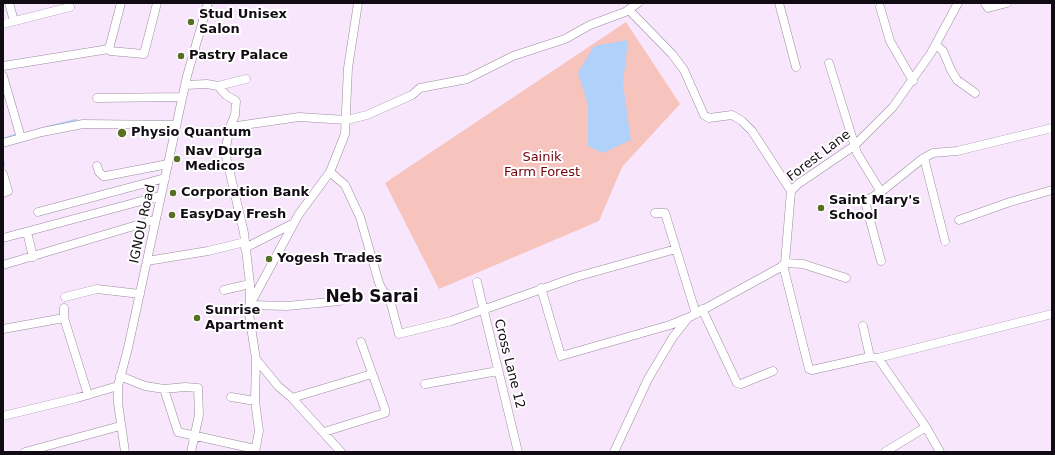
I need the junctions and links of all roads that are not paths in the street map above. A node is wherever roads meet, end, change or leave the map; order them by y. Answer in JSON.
{"nodes":[{"id":1,"x":9,"y":3,"type":"edge"},
{"id":2,"x":120,"y":3,"type":"edge"},
{"id":3,"x":157,"y":3,"type":"edge"},
{"id":4,"x":208,"y":3,"type":"edge"},
{"id":5,"x":358,"y":3,"type":"edge"},
{"id":6,"x":638,"y":3,"type":"edge"},
{"id":7,"x":779,"y":3,"type":"edge"},
{"id":8,"x":958,"y":3,"type":"edge"},
{"id":9,"x":985,"y":3,"type":"edge"},
{"id":10,"x":1007,"y":3,"type":"edge"},
{"id":11,"x":70,"y":7,"type":"dead end"},
{"id":12,"x":880,"y":7,"type":"dead end"},
{"id":13,"x":629,"y":10,"type":"junction"},
{"id":14,"x":14,"y":21,"type":"junction"},
{"id":15,"x":3,"y":24,"type":"edge"},
{"id":16,"x":936,"y":45,"type":"junction"},
{"id":17,"x":109,"y":49,"type":"junction"},
{"id":18,"x":829,"y":63,"type":"dead end"},
{"id":19,"x":3,"y":66,"type":"edge"},
{"id":20,"x":796,"y":67,"type":"dead end"},
{"id":21,"x":3,"y":76,"type":"edge"},
{"id":22,"x":246,"y":79,"type":"dead end"},
{"id":23,"x":913,"y":81,"type":"junction"},
{"id":24,"x":185,"y":85,"type":"junction"},
{"id":25,"x":218,"y":86,"type":"junction"},
{"id":26,"x":975,"y":93,"type":"dead end"},
{"id":27,"x":182,"y":97,"type":"junction"},
{"id":28,"x":97,"y":98,"type":"dead end"},
{"id":29,"x":347,"y":120,"type":"junction"},
{"id":30,"x":176,"y":125,"type":"junction"},
{"id":31,"x":230,"y":127,"type":"junction"},
{"id":32,"x":1052,"y":128,"type":"edge"},
{"id":33,"x":21,"y":138,"type":"junction"},
{"id":34,"x":3,"y":143,"type":"edge"},
{"id":35,"x":854,"y":146,"type":"junction"},
{"id":36,"x":924,"y":158,"type":"junction"},
{"id":37,"x":168,"y":164,"type":"junction"},
{"id":38,"x":97,"y":166,"type":"dead end"},
{"id":39,"x":330,"y":172,"type":"junction"},
{"id":40,"x":3,"y":174,"type":"edge"},
{"id":41,"x":165,"y":178,"type":"junction"},
{"id":42,"x":1052,"y":190,"type":"edge"},
{"id":43,"x":791,"y":191,"type":"junction"},
{"id":44,"x":881,"y":192,"type":"junction"},
{"id":45,"x":3,"y":193,"type":"edge"},
{"id":46,"x":160,"y":196,"type":"junction"},
{"id":47,"x":38,"y":212,"type":"dead end"},
{"id":48,"x":655,"y":213,"type":"dead end"},
{"id":49,"x":154,"y":220,"type":"junction"},
{"id":50,"x":959,"y":220,"type":"dead end"},
{"id":51,"x":294,"y":224,"type":"junction"},
{"id":52,"x":27,"y":232,"type":"junction"},
{"id":53,"x":3,"y":238,"type":"edge"},
{"id":54,"x":945,"y":241,"type":"dead end"},
{"id":55,"x":245,"y":245,"type":"junction"},
{"id":56,"x":676,"y":249,"type":"junction"},
{"id":57,"x":34,"y":257,"type":"junction"},
{"id":58,"x":147,"y":262,"type":"junction"},
{"id":59,"x":881,"y":262,"type":"dead end"},
{"id":60,"x":784,"y":264,"type":"junction"},
{"id":61,"x":3,"y":265,"type":"edge"},
{"id":62,"x":846,"y":278,"type":"dead end"},
{"id":63,"x":476,"y":282,"type":"dead end"},
{"id":64,"x":250,"y":284,"type":"junction"},
{"id":65,"x":541,"y":288,"type":"junction"},
{"id":66,"x":224,"y":290,"type":"dead end"},
{"id":67,"x":140,"y":294,"type":"junction"},
{"id":68,"x":65,"y":297,"type":"dead end"},
{"id":69,"x":340,"y":301,"type":"dead end"},
{"id":70,"x":250,"y":305,"type":"junction"},
{"id":71,"x":64,"y":308,"type":"dead end"},
{"id":72,"x":483,"y":309,"type":"junction"},
{"id":73,"x":695,"y":314,"type":"junction"},
{"id":74,"x":1052,"y":314,"type":"edge"},
{"id":75,"x":64,"y":318,"type":"junction"},
{"id":76,"x":863,"y":326,"type":"dead end"},
{"id":77,"x":3,"y":329,"type":"edge"},
{"id":78,"x":361,"y":342,"type":"dead end"},
{"id":79,"x":874,"y":357,"type":"junction"},
{"id":80,"x":256,"y":359,"type":"junction"},
{"id":81,"x":498,"y":371,"type":"junction"},
{"id":82,"x":773,"y":372,"type":"dead end"},
{"id":83,"x":372,"y":374,"type":"junction"},
{"id":84,"x":120,"y":376,"type":"junction"},
{"id":85,"x":425,"y":384,"type":"dead end"},
{"id":86,"x":118,"y":386,"type":"junction"},
{"id":87,"x":164,"y":390,"type":"junction"},
{"id":88,"x":88,"y":395,"type":"junction"},
{"id":89,"x":231,"y":397,"type":"dead end"},
{"id":90,"x":292,"y":398,"type":"junction"},
{"id":91,"x":255,"y":401,"type":"junction"},
{"id":92,"x":3,"y":416,"type":"edge"},
{"id":93,"x":120,"y":426,"type":"junction"},
{"id":94,"x":926,"y":427,"type":"junction"},
{"id":95,"x":324,"y":432,"type":"junction"},
{"id":96,"x":193,"y":435,"type":"junction"},
{"id":97,"x":255,"y":451,"type":"edge"},
{"id":98,"x":24,"y":452,"type":"edge"},
{"id":99,"x":124,"y":452,"type":"edge"},
{"id":100,"x":190,"y":452,"type":"edge"},
{"id":101,"x":341,"y":452,"type":"edge"},
{"id":102,"x":518,"y":452,"type":"edge"},
{"id":103,"x":614,"y":452,"type":"edge"},
{"id":104,"x":885,"y":452,"type":"edge"},
{"id":105,"x":939,"y":452,"type":"edge"}],
"edges":[{"from":1,"to":14,"type":"street"},
{"from":2,"to":17,"type":"street"},
{"from":3,"to":17,"type":"street"},
{"from":4,"to":24,"type":"street","name":"IGNOU Road"},
{"from":5,"to":29,"type":"street"},
{"from":6,"to":13,"type":"street"},
{"from":7,"to":20,"type":"street"},
{"from":8,"to":16,"type":"street","name":"Forest Lane"},
{"from":9,"to":10,"type":"street"},
{"from":11,"to":14,"type":"street"},
{"from":12,"to":23,"type":"street"},
{"from":13,"to":29,"type":"street"},
{"from":13,"to":43,"type":"street"},
{"from":14,"to":15,"type":"street"},
{"from":16,"to":23,"type":"street","name":"Forest Lane"},
{"from":16,"to":26,"type":"street"},
{"from":17,"to":19,"type":"street"},
{"from":18,"to":35,"type":"street"},
{"from":21,"to":33,"type":"street"},
{"from":22,"to":25,"type":"street"},
{"from":23,"to":35,"type":"street","name":"Forest Lane"},
{"from":24,"to":25,"type":"street"},
{"from":24,"to":27,"type":"street","name":"IGNOU Road"},
{"from":25,"to":31,"type":"street"},
{"from":27,"to":28,"type":"street"},
{"from":27,"to":30,"type":"street","name":"IGNOU Road"},
{"from":29,"to":31,"type":"street"},
{"from":29,"to":39,"type":"street"},
{"from":30,"to":33,"type":"street"},
{"from":30,"to":37,"type":"street","name":"IGNOU Road"},
{"from":31,"to":55,"type":"street"},
{"from":32,"to":36,"type":"street"},
{"from":33,"to":34,"type":"street"},
{"from":35,"to":43,"type":"street","name":"Forest Lane"},
{"from":35,"to":44,"type":"street"},
{"from":36,"to":44,"type":"street"},
{"from":36,"to":54,"type":"street"},
{"from":37,"to":38,"type":"street"},
{"from":37,"to":41,"type":"street","name":"IGNOU Road"},
{"from":39,"to":51,"type":"street"},
{"from":39,"to":72,"type":"street"},
{"from":40,"to":45,"type":"street"},
{"from":41,"to":46,"type":"street","name":"IGNOU Road"},
{"from":41,"to":47,"type":"street"},
{"from":42,"to":50,"type":"street"},
{"from":43,"to":60,"type":"street","name":"Forest Lane"},
{"from":44,"to":59,"type":"street"},
{"from":46,"to":49,"type":"street","name":"IGNOU Road"},
{"from":46,"to":52,"type":"street"},
{"from":48,"to":56,"type":"street"},
{"from":49,"to":57,"type":"street"},
{"from":49,"to":58,"type":"street","name":"IGNOU Road"},
{"from":51,"to":55,"type":"street"},
{"from":51,"to":70,"type":"street"},
{"from":52,"to":53,"type":"street"},
{"from":52,"to":57,"type":"street"},
{"from":55,"to":58,"type":"street"},
{"from":55,"to":64,"type":"street"},
{"from":56,"to":65,"type":"street"},
{"from":56,"to":73,"type":"street"},
{"from":57,"to":61,"type":"street"},
{"from":58,"to":67,"type":"street","name":"IGNOU Road"},
{"from":60,"to":62,"type":"street"},
{"from":60,"to":73,"type":"street"},
{"from":60,"to":79,"type":"street","name":"Forest Lane"},
{"from":63,"to":72,"type":"street","name":"Cross Lane 12"},
{"from":64,"to":66,"type":"street"},
{"from":64,"to":70,"type":"street"},
{"from":65,"to":72,"type":"street"},
{"from":65,"to":73,"type":"street"},
{"from":67,"to":68,"type":"street"},
{"from":67,"to":84,"type":"street","name":"IGNOU Road"},
{"from":69,"to":70,"type":"street"},
{"from":70,"to":80,"type":"street"},
{"from":71,"to":75,"type":"street"},
{"from":72,"to":81,"type":"street","name":"Cross Lane 12"},
{"from":73,"to":82,"type":"street"},
{"from":73,"to":103,"type":"street"},
{"from":74,"to":79,"type":"street"},
{"from":75,"to":77,"type":"street"},
{"from":75,"to":88,"type":"street"},
{"from":76,"to":79,"type":"street"},
{"from":78,"to":83,"type":"street"},
{"from":79,"to":94,"type":"street"},
{"from":80,"to":90,"type":"street"},
{"from":80,"to":91,"type":"street"},
{"from":81,"to":85,"type":"street"},
{"from":81,"to":102,"type":"street","name":"Cross Lane 12"},
{"from":83,"to":90,"type":"street"},
{"from":83,"to":95,"type":"street"},
{"from":84,"to":86,"type":"street","name":"IGNOU Road"},
{"from":84,"to":87,"type":"street"},
{"from":86,"to":88,"type":"street"},
{"from":86,"to":93,"type":"street","name":"IGNOU Road"},
{"from":87,"to":96,"type":"street"},
{"from":87,"to":96,"type":"street"},
{"from":88,"to":92,"type":"street"},
{"from":89,"to":91,"type":"street"},
{"from":90,"to":95,"type":"street"},
{"from":91,"to":97,"type":"street"},
{"from":93,"to":98,"type":"street"},
{"from":93,"to":99,"type":"street","name":"IGNOU Road"},
{"from":94,"to":104,"type":"street"},
{"from":94,"to":105,"type":"street"},
{"from":95,"to":101,"type":"street"},
{"from":96,"to":97,"type":"street"},
{"from":96,"to":100,"type":"street"}]}
